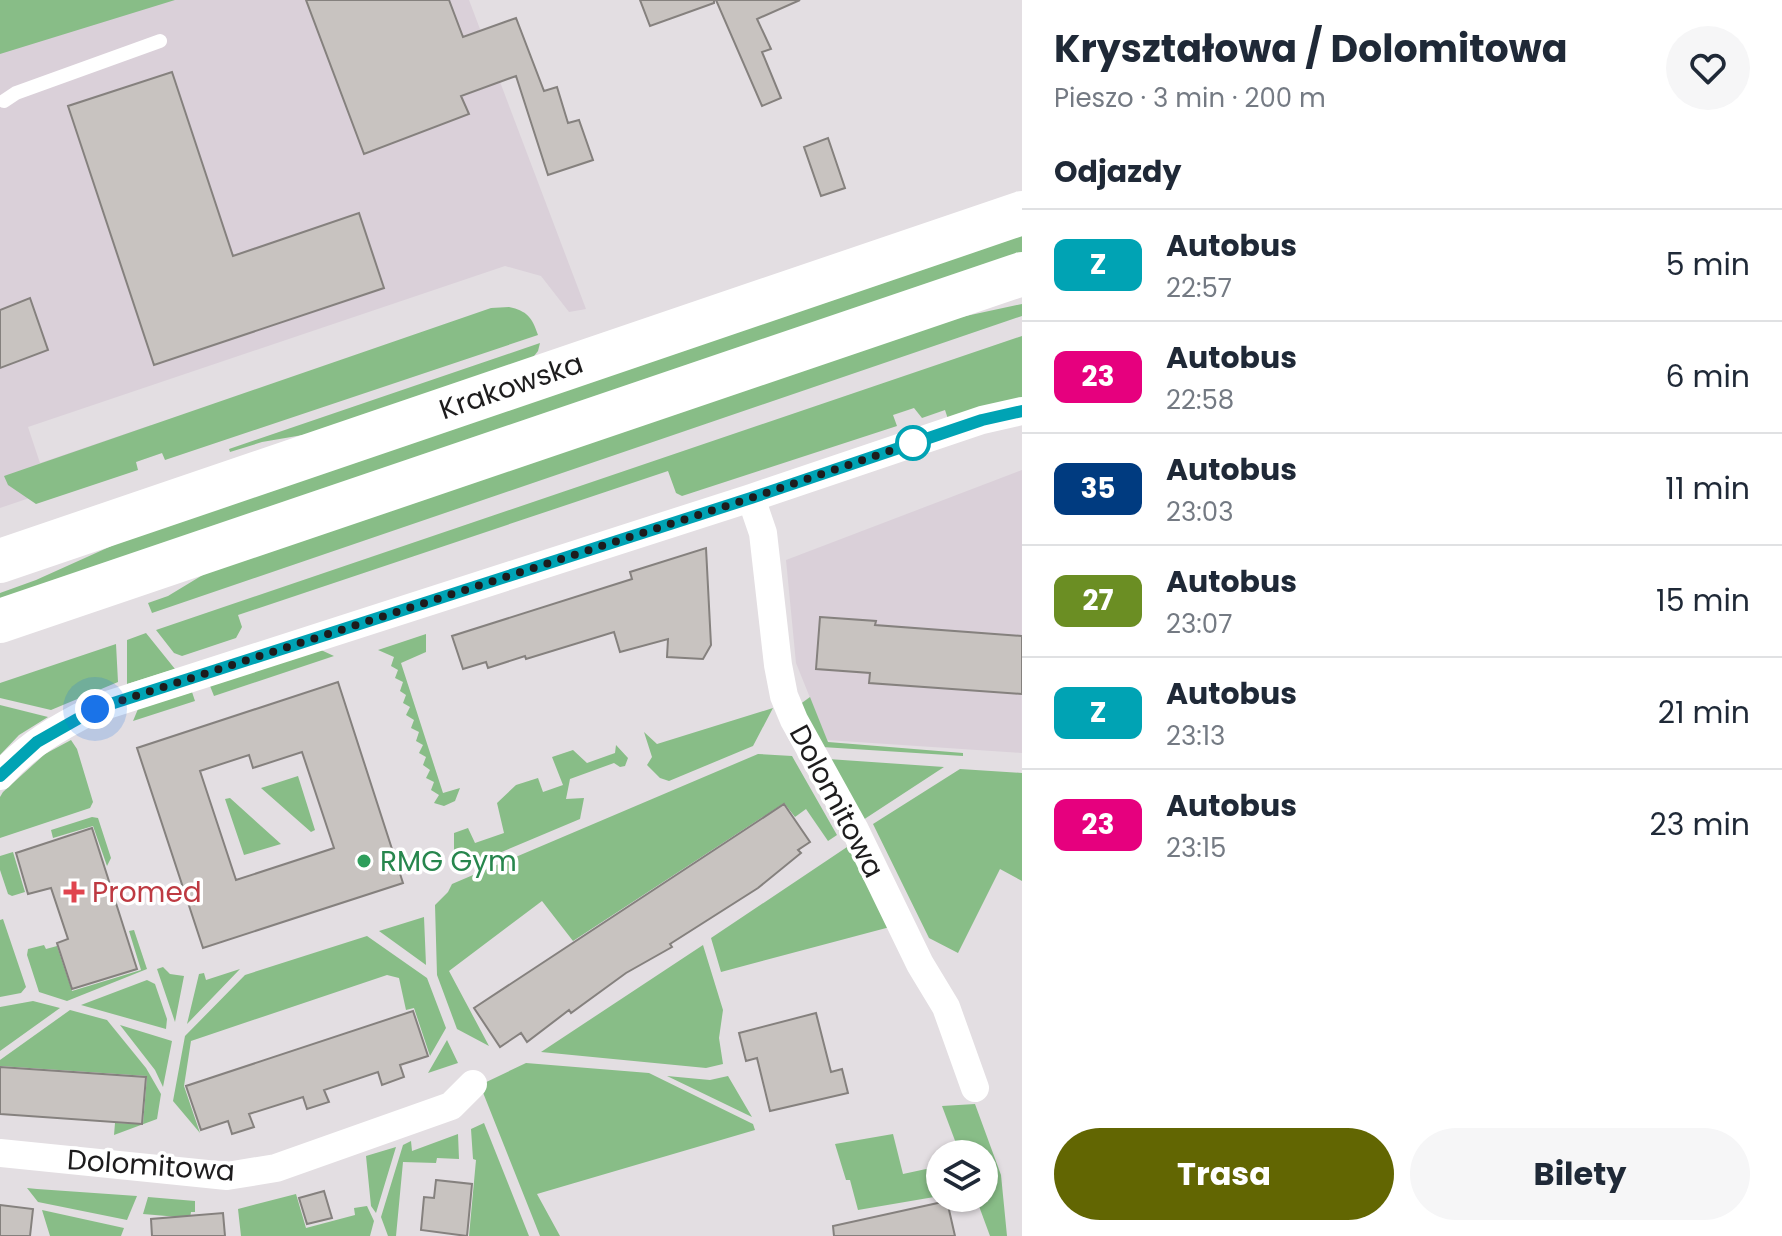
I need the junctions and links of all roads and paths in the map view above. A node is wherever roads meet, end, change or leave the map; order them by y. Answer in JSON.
{"nodes":[{"id":1,"x":160,"y":41,"type":"dead end"},
{"id":2,"x":4,"y":101,"type":"dead end"},
{"id":3,"x":1022,"y":213,"type":"edge"},
{"id":4,"x":1022,"y":274,"type":"edge"},
{"id":5,"x":1022,"y":411,"type":"edge"},
{"id":6,"x":751,"y":498,"type":"junction"},
{"id":7,"x":0,"y":561,"type":"edge"},
{"id":8,"x":0,"y":621,"type":"edge"},
{"id":9,"x":0,"y":776,"type":"edge"},
{"id":10,"x":473,"y":1084,"type":"dead end"},
{"id":11,"x":975,"y":1088,"type":"dead end"},
{"id":12,"x":0,"y":1153,"type":"edge"}],
"edges":[{"from":1,"to":2,"type":"lane"},
{"from":3,"to":7,"type":"main road","name":"Krakowska"},
{"from":4,"to":8,"type":"main road","name":"Krakowska"},
{"from":5,"to":6,"type":"street"},
{"from":6,"to":9,"type":"street"},
{"from":6,"to":11,"type":"street","name":"Dolomitowa"},
{"from":10,"to":12,"type":"street","name":"Dolomitowa"}]}
